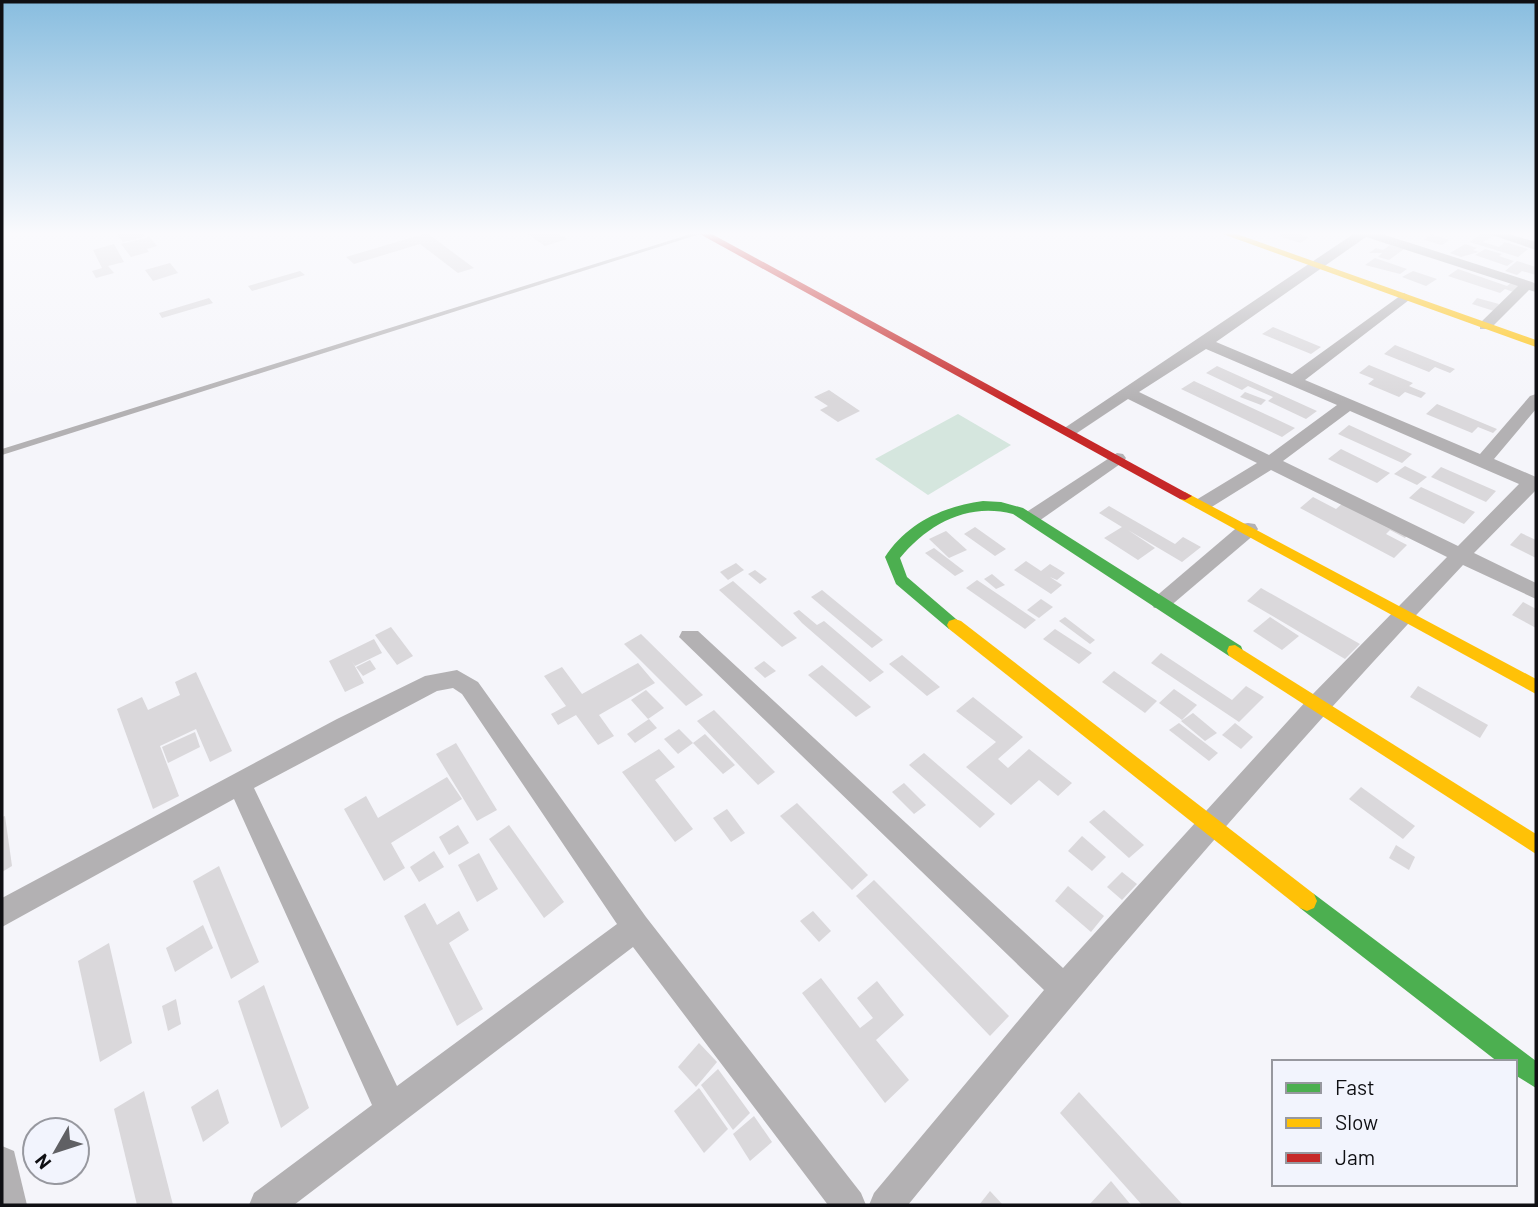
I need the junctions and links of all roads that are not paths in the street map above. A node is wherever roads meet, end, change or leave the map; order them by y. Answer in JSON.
{"nodes":[{"id":1,"x":521,"y":289,"type":"edge"},
{"id":2,"x":805,"y":289,"type":"edge"},
{"id":3,"x":1280,"y":289,"type":"edge"},
{"id":4,"x":1382,"y":289,"type":"edge"},
{"id":5,"x":1528,"y":289,"type":"edge"},
{"id":6,"x":1404,"y":297,"type":"junction"},
{"id":7,"x":1485,"y":326,"type":"junction"},
{"id":8,"x":1205,"y":343,"type":"junction"},
{"id":9,"x":1536,"y":345,"type":"edge"},
{"id":10,"x":1294,"y":380,"type":"junction"},
{"id":11,"x":1128,"y":393,"type":"junction"},
{"id":12,"x":1536,"y":399,"type":"edge"},
{"id":13,"x":1350,"y":403,"type":"junction"},
{"id":14,"x":1068,"y":431,"type":"junction"},
{"id":15,"x":2,"y":452,"type":"edge"},
{"id":16,"x":1117,"y":458,"type":"junction"},
{"id":17,"x":1484,"y":460,"type":"junction"},
{"id":18,"x":1271,"y":462,"type":"junction"},
{"id":19,"x":1533,"y":483,"type":"edge"},
{"id":20,"x":1203,"y":504,"type":"junction"},
{"id":21,"x":1032,"y":517,"type":"junction"},
{"id":22,"x":1248,"y":529,"type":"junction"},
{"id":23,"x":1462,"y":555,"type":"junction"},
{"id":24,"x":1536,"y":592,"type":"edge"},
{"id":25,"x":1161,"y":603,"type":"junction"},
{"id":26,"x":1405,"y":615,"type":"junction"},
{"id":27,"x":690,"y":637,"type":"dead end"},
{"id":28,"x":1536,"y":687,"type":"edge"},
{"id":29,"x":1316,"y":706,"type":"junction"},
{"id":30,"x":239,"y":782,"type":"junction"},
{"id":31,"x":1210,"y":827,"type":"junction"},
{"id":32,"x":1536,"y":845,"type":"edge"},
{"id":33,"x":2,"y":913,"type":"edge"},
{"id":34,"x":636,"y":927,"type":"junction"},
{"id":35,"x":1064,"y":989,"type":"junction"},
{"id":36,"x":1515,"y":1060,"type":"edge"},
{"id":37,"x":1517,"y":1061,"type":"edge"},
{"id":38,"x":1536,"y":1076,"type":"edge"},
{"id":39,"x":391,"y":1109,"type":"junction"},
{"id":40,"x":2,"y":1163,"type":"edge"},
{"id":41,"x":10,"y":1205,"type":"edge"},
{"id":42,"x":266,"y":1205,"type":"edge"},
{"id":43,"x":849,"y":1205,"type":"edge"},
{"id":44,"x":886,"y":1205,"type":"edge"}],
"edges":[{"from":1,"to":15,"type":"lane"},
{"from":2,"to":14,"type":"street"},
{"from":3,"to":8,"type":"street"},
{"from":4,"to":6,"type":"street"},
{"from":5,"to":7,"type":"street"},
{"from":6,"to":7,"type":"street"},
{"from":6,"to":10,"type":"street"},
{"from":7,"to":9,"type":"street"},
{"from":8,"to":10,"type":"street"},
{"from":8,"to":11,"type":"street"},
{"from":10,"to":13,"type":"street"},
{"from":11,"to":14,"type":"street"},
{"from":11,"to":18,"type":"street"},
{"from":12,"to":17,"type":"street"},
{"from":13,"to":17,"type":"street"},
{"from":13,"to":18,"type":"street"},
{"from":14,"to":16,"type":"street"},
{"from":16,"to":20,"type":"street"},
{"from":16,"to":21,"type":"street"},
{"from":17,"to":19,"type":"street"},
{"from":18,"to":20,"type":"street"},
{"from":18,"to":23,"type":"street"},
{"from":19,"to":23,"type":"street"},
{"from":20,"to":22,"type":"street"},
{"from":21,"to":25,"type":"street"},
{"from":21,"to":31,"type":"street"},
{"from":22,"to":25,"type":"street"},
{"from":22,"to":26,"type":"street"},
{"from":23,"to":24,"type":"street"},
{"from":23,"to":26,"type":"street"},
{"from":25,"to":29,"type":"street"},
{"from":26,"to":28,"type":"street"},
{"from":26,"to":29,"type":"street"},
{"from":27,"to":35,"type":"street"},
{"from":29,"to":31,"type":"street"},
{"from":29,"to":32,"type":"street"},
{"from":30,"to":33,"type":"street"},
{"from":30,"to":34,"type":"street"},
{"from":30,"to":39,"type":"street"},
{"from":31,"to":35,"type":"street"},
{"from":31,"to":36,"type":"street"},
{"from":34,"to":39,"type":"street"},
{"from":34,"to":43,"type":"street"},
{"from":35,"to":44,"type":"street"},
{"from":37,"to":38,"type":"street"},
{"from":39,"to":42,"type":"street"},
{"from":40,"to":41,"type":"street"}]}
